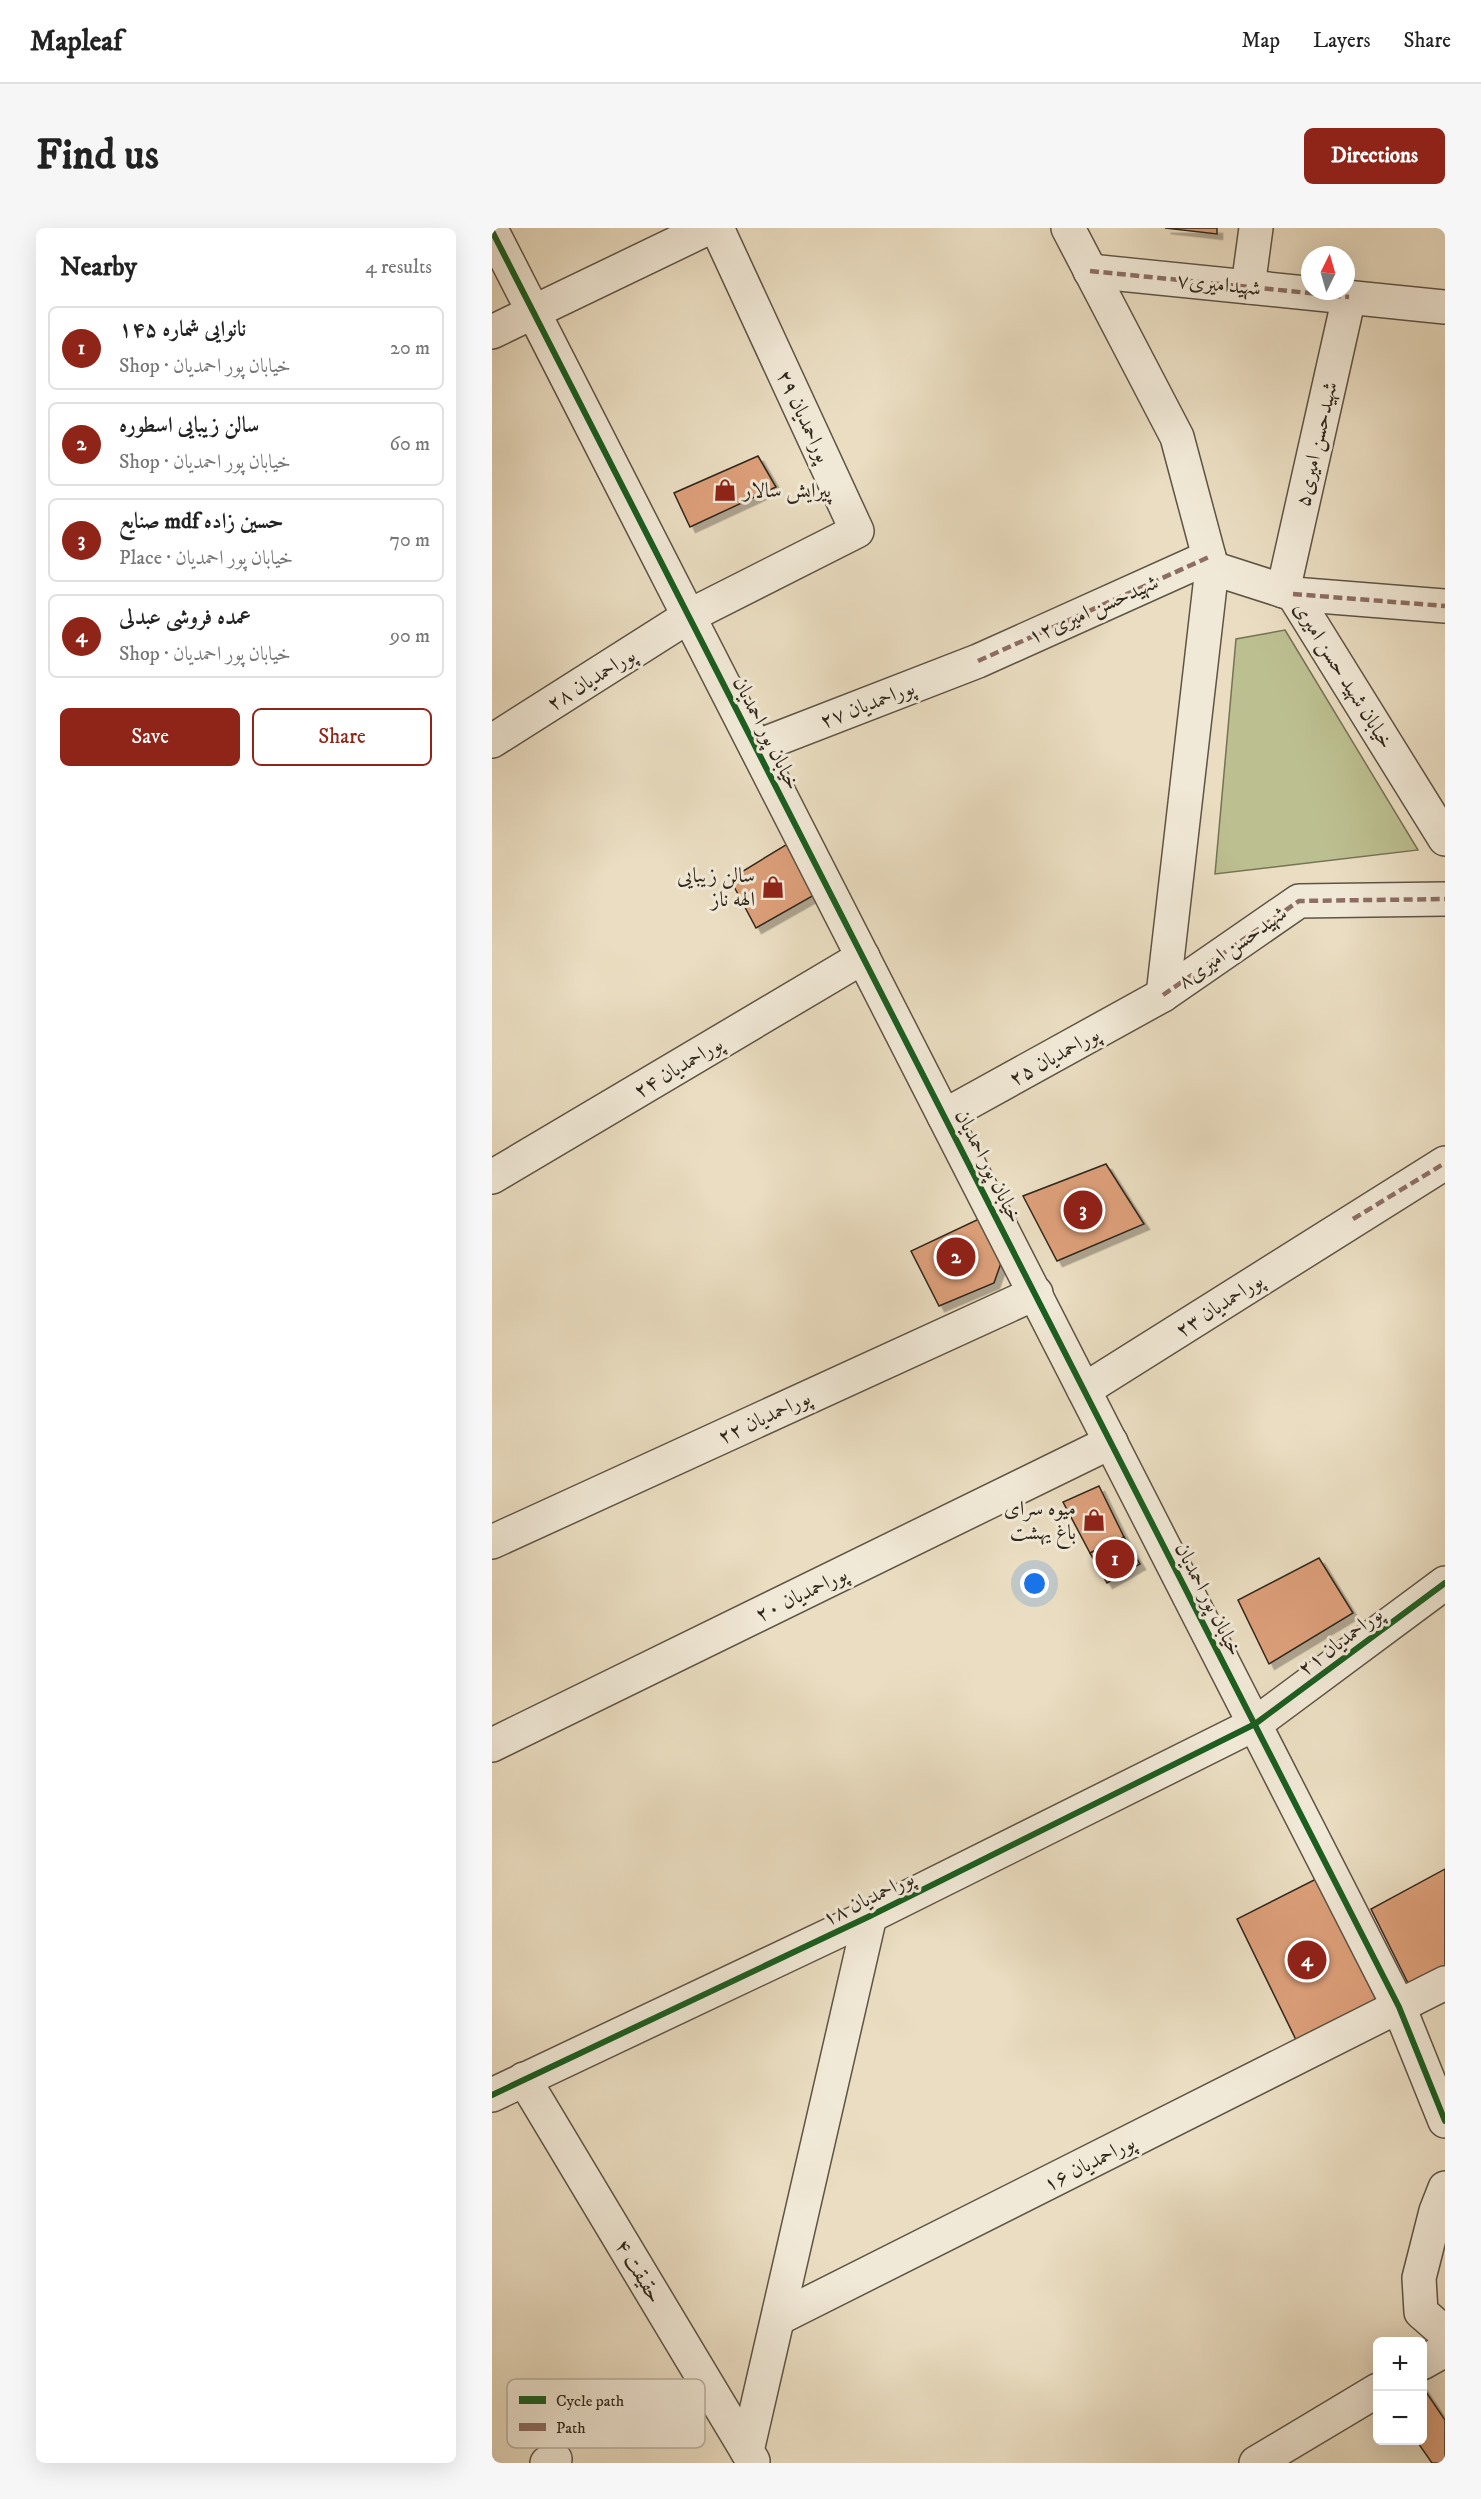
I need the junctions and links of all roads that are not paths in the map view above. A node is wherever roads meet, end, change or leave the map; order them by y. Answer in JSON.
{"nodes":[{"id":1,"x":708,"y":228,"type":"edge"},
{"id":2,"x":717,"y":228,"type":"edge"},
{"id":3,"x":1068,"y":228,"type":"edge"},
{"id":4,"x":1256,"y":228,"type":"edge"},
{"id":5,"x":492,"y":231,"type":"edge"},
{"id":6,"x":1090,"y":271,"type":"junction"},
{"id":7,"x":1248,"y":287,"type":"junction"},
{"id":8,"x":1301,"y":292,"type":"edge"},
{"id":9,"x":1355,"y":298,"type":"edge"},
{"id":10,"x":1348,"y":300,"type":"edge"},
{"id":11,"x":1445,"y":307,"type":"edge"},
{"id":12,"x":533,"y":311,"type":"junction"},
{"id":13,"x":492,"y":332,"type":"edge"},
{"id":14,"x":1210,"y":562,"type":"junction"},
{"id":15,"x":1288,"y":592,"type":"junction"},
{"id":16,"x":1445,"y":606,"type":"edge"},
{"id":17,"x":689,"y":616,"type":"junction"},
{"id":18,"x":978,"y":661,"type":"joint"},
{"id":19,"x":492,"y":741,"type":"edge"},
{"id":20,"x":756,"y":747,"type":"junction"},
{"id":21,"x":1445,"y":839,"type":"edge"},
{"id":22,"x":1445,"y":899,"type":"edge"},
{"id":23,"x":863,"y":957,"type":"junction"},
{"id":24,"x":1163,"y":995,"type":"junction"},
{"id":25,"x":944,"y":1116,"type":"junction"},
{"id":26,"x":1445,"y":1163,"type":"edge"},
{"id":27,"x":492,"y":1177,"type":"edge"},
{"id":28,"x":1036,"y":1293,"type":"junction"},
{"id":29,"x":1084,"y":1390,"type":"junction"},
{"id":30,"x":1111,"y":1442,"type":"junction"},
{"id":31,"x":492,"y":1542,"type":"edge"},
{"id":32,"x":1445,"y":1583,"type":"edge"},
{"id":33,"x":1255,"y":1724,"type":"junction"},
{"id":34,"x":492,"y":1745,"type":"edge"},
{"id":35,"x":870,"y":1916,"type":"junction"},
{"id":36,"x":1445,"y":1983,"type":"edge"},
{"id":37,"x":1399,"y":2007,"type":"junction"},
{"id":38,"x":524,"y":2079,"type":"junction"},
{"id":39,"x":492,"y":2095,"type":"edge"},
{"id":40,"x":1445,"y":2121,"type":"edge"},
{"id":41,"x":1445,"y":2188,"type":"edge"},
{"id":42,"x":779,"y":2318,"type":"junction"},
{"id":43,"x":1445,"y":2333,"type":"edge"},
{"id":44,"x":1445,"y":2350,"type":"edge"},
{"id":45,"x":1427,"y":2360,"type":"edge"},
{"id":46,"x":703,"y":2379,"type":"edge"},
{"id":47,"x":705,"y":2382,"type":"edge"},
{"id":48,"x":1375,"y":2391,"type":"edge"},
{"id":49,"x":750,"y":2457,"type":"edge"},
{"id":50,"x":1256,"y":2463,"type":"edge"}],
"edges":[{"from":1,"to":12,"type":"street"},
{"from":2,"to":17,"type":"street","name":"پوراحمدیان ۲۹"},
{"from":3,"to":6,"type":"street"},
{"from":4,"to":7,"type":"street"},
{"from":5,"to":12,"type":"street","name":"خیابان پور احمدیان"},
{"from":6,"to":7,"type":"street","name":"شهیدامیری۷"},
{"from":6,"to":14,"type":"street"},
{"from":7,"to":8,"type":"street","name":"شهیدامیری۷"},
{"from":9,"to":11,"type":"street","name":"شهیدامیری۷"},
{"from":10,"to":15,"type":"street","name":"شهیدحسن امیری۵"},
{"from":12,"to":13,"type":"street"},
{"from":12,"to":17,"type":"street","name":"خیابان پور احمدیان"},
{"from":14,"to":15,"type":"street","name":"خیابان شهید حسن امیری"},
{"from":14,"to":18,"type":"street","name":"شهیدحسن امیری۱۲"},
{"from":14,"to":24,"type":"street"},
{"from":15,"to":16,"type":"street"},
{"from":15,"to":21,"type":"street","name":"خیابان شهید حسن امیری"},
{"from":17,"to":19,"type":"street","name":"پوراحمدیان ۲۸"},
{"from":17,"to":20,"type":"street","name":"خیابان پور احمدیان"},
{"from":18,"to":20,"type":"street","name":"پوراحمدیان ۲۷"},
{"from":20,"to":23,"type":"street","name":"خیابان پور احمدیان"},
{"from":22,"to":24,"type":"street","name":"شهیدحسن امیری۸"},
{"from":23,"to":25,"type":"street","name":"خیابان پور احمدیان"},
{"from":23,"to":27,"type":"street","name":"پوراحمدیان ۲۴"},
{"from":24,"to":25,"type":"street","name":"پوراحمدیان ۲۵"},
{"from":25,"to":28,"type":"street","name":"خیابان پور احمدیان"},
{"from":26,"to":29,"type":"street","name":"پوراحمدیان ۲۳"},
{"from":28,"to":29,"type":"street","name":"خیابان پور احمدیان"},
{"from":28,"to":31,"type":"street","name":"پوراحمدیان ۲۲"},
{"from":29,"to":30,"type":"street","name":"خیابان پور احمدیان"},
{"from":30,"to":33,"type":"street","name":"خیابان پور احمدیان"},
{"from":30,"to":34,"type":"street","name":"پوراحمدیان ۲۰"},
{"from":32,"to":33,"type":"street","name":"پوراحمدیان ۲۱"},
{"from":33,"to":35,"type":"street","name":"پوراحمدیان ۱۸"},
{"from":33,"to":37,"type":"street","name":"خیابان پور احمدیان"},
{"from":35,"to":38,"type":"street","name":"پوراحمدیان ۱۸"},
{"from":35,"to":42,"type":"street"},
{"from":36,"to":37,"type":"street","name":"پوراحمدیان ۱۶"},
{"from":37,"to":40,"type":"street","name":"خیابان پور احمدیان"},
{"from":37,"to":42,"type":"street","name":"پوراحمدیان ۱۶"},
{"from":38,"to":39,"type":"street","name":"پوراحمدیان ۱۸"},
{"from":38,"to":46,"type":"street","name":"حقیقت ۴"},
{"from":41,"to":43,"type":"street"},
{"from":42,"to":49,"type":"street"},
{"from":44,"to":45,"type":"street"},
{"from":47,"to":49,"type":"street","name":"حقیقت ۴"},
{"from":48,"to":50,"type":"street"}]}
